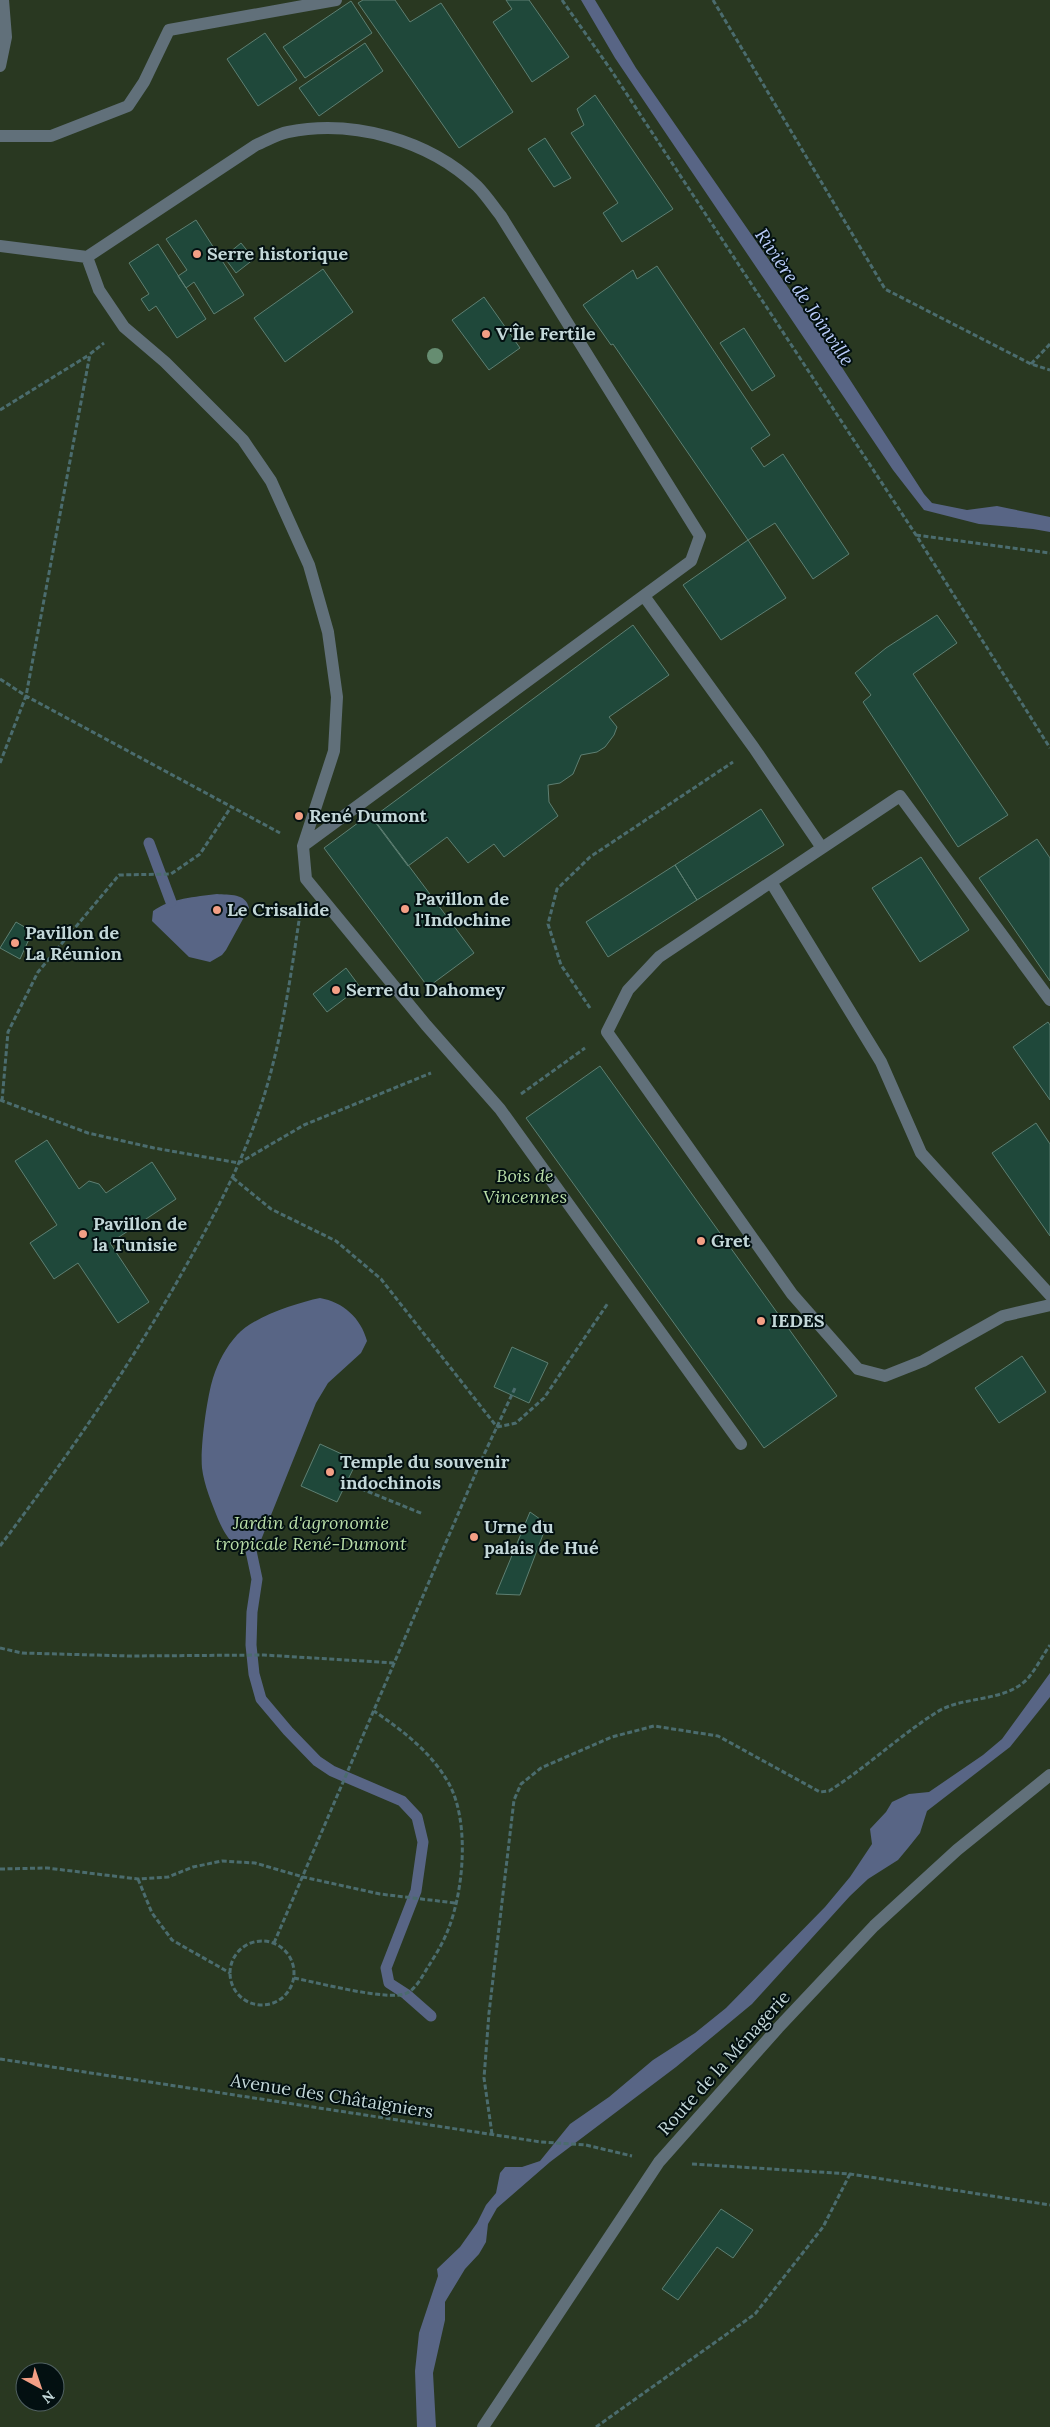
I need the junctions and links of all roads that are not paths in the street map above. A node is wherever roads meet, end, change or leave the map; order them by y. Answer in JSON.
{"nodes":[{"id":1,"x":3,"y":0,"type":"edge"},
{"id":2,"x":336,"y":0,"type":"edge"},
{"id":3,"x":0,"y":66,"type":"edge"},
{"id":4,"x":0,"y":136,"type":"edge"},
{"id":5,"x":0,"y":246,"type":"edge"},
{"id":6,"x":87,"y":257,"type":"junction"},
{"id":7,"x":644,"y":596,"type":"junction"},
{"id":8,"x":303,"y":846,"type":"junction"},
{"id":9,"x":822,"y":848,"type":"junction"},
{"id":10,"x":771,"y":882,"type":"junction"},
{"id":11,"x":1050,"y":1000,"type":"edge"},
{"id":12,"x":1050,"y":1295,"type":"edge"},
{"id":13,"x":1050,"y":1305,"type":"edge"},
{"id":14,"x":741,"y":1444,"type":"dead end"},
{"id":15,"x":1050,"y":1775,"type":"edge"},
{"id":16,"x":483,"y":2427,"type":"edge"}],
"edges":[{"from":1,"to":3,"type":"lane"},
{"from":2,"to":4,"type":"lane"},
{"from":5,"to":6,"type":"lane"},
{"from":6,"to":7,"type":"lane"},
{"from":6,"to":8,"type":"lane"},
{"from":7,"to":8,"type":"lane"},
{"from":7,"to":9,"type":"lane"},
{"from":8,"to":14,"type":"lane"},
{"from":9,"to":10,"type":"lane"},
{"from":9,"to":11,"type":"lane"},
{"from":10,"to":12,"type":"lane"},
{"from":10,"to":13,"type":"lane"},
{"from":15,"to":16,"type":"lane","name":"Route de la Ménagerie"}]}
